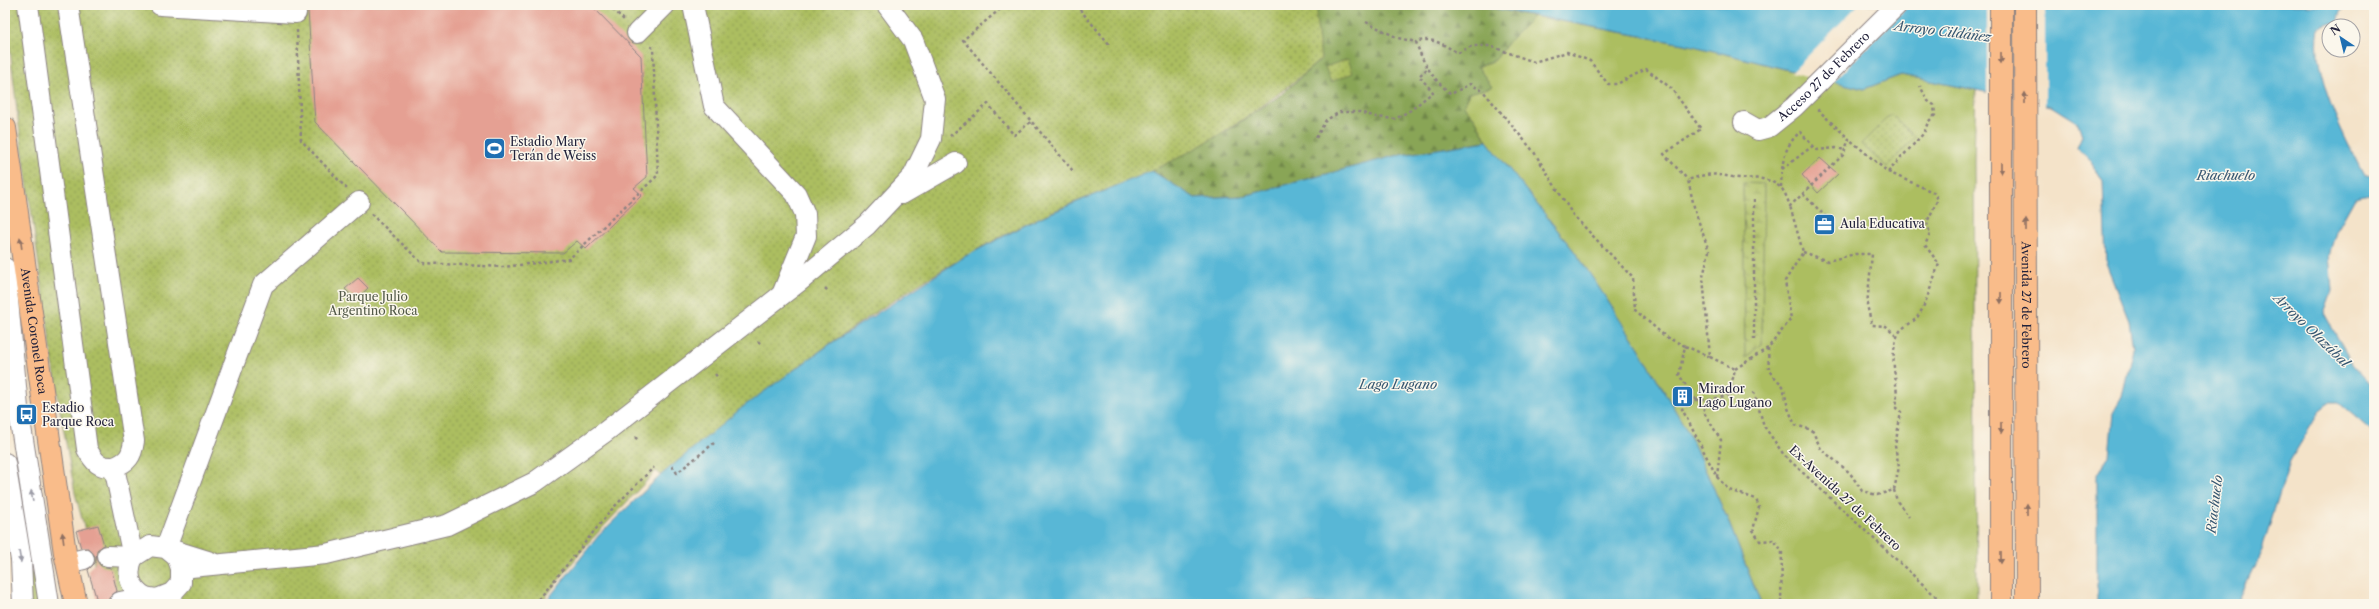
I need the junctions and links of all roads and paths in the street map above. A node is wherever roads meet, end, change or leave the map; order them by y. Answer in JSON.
{"nodes":[{"id":1,"x":28,"y":5,"type":"edge"},
{"id":2,"x":68,"y":5,"type":"edge"},
{"id":3,"x":160,"y":5,"type":"edge"},
{"id":4,"x":609,"y":5,"type":"edge"},
{"id":5,"x":665,"y":5,"type":"edge"},
{"id":6,"x":693,"y":5,"type":"edge"},
{"id":7,"x":887,"y":5,"type":"edge"},
{"id":8,"x":1005,"y":5,"type":"edge"},
{"id":9,"x":1076,"y":5,"type":"edge"},
{"id":10,"x":1897,"y":5,"type":"edge"},
{"id":11,"x":2001,"y":5,"type":"edge"},
{"id":12,"x":2025,"y":5,"type":"edge"},
{"id":13,"x":296,"y":13,"type":"joint"},
{"id":14,"x":1366,"y":22,"type":"dead end"},
{"id":15,"x":637,"y":33,"type":"junction"},
{"id":16,"x":1416,"y":42,"type":"junction"},
{"id":17,"x":1110,"y":45,"type":"dead end"},
{"id":18,"x":1427,"y":69,"type":"junction"},
{"id":19,"x":1920,"y":86,"type":"dead end"},
{"id":20,"x":1808,"y":92,"type":"junction"},
{"id":21,"x":1032,"y":121,"type":"junction"},
{"id":22,"x":1744,"y":122,"type":"dead end"},
{"id":23,"x":5,"y":128,"type":"edge"},
{"id":24,"x":1316,"y":138,"type":"dead end"},
{"id":25,"x":1849,"y":139,"type":"junction"},
{"id":26,"x":945,"y":140,"type":"dead end"},
{"id":27,"x":1814,"y":145,"type":"junction"},
{"id":28,"x":1845,"y":150,"type":"junction"},
{"id":29,"x":956,"y":164,"type":"dead end"},
{"id":30,"x":1782,"y":169,"type":"junction"},
{"id":31,"x":1073,"y":171,"type":"dead end"},
{"id":32,"x":1888,"y":172,"type":"junction"},
{"id":33,"x":1688,"y":180,"type":"junction"},
{"id":34,"x":1781,"y":187,"type":"junction"},
{"id":35,"x":1803,"y":194,"type":"junction"},
{"id":36,"x":1754,"y":196,"type":"dead end"},
{"id":37,"x":359,"y":202,"type":"junction"},
{"id":38,"x":888,"y":202,"type":"junction"},
{"id":39,"x":1790,"y":206,"type":"junction"},
{"id":40,"x":1837,"y":228,"type":"dead end"},
{"id":41,"x":1803,"y":252,"type":"junction"},
{"id":42,"x":5,"y":268,"type":"edge"},
{"id":43,"x":825,"y":288,"type":"dead end"},
{"id":44,"x":829,"y":292,"type":"dead end"},
{"id":45,"x":782,"y":295,"type":"junction"},
{"id":46,"x":1897,"y":336,"type":"junction"},
{"id":47,"x":1754,"y":340,"type":"dead end"},
{"id":48,"x":758,"y":341,"type":"dead end"},
{"id":49,"x":761,"y":345,"type":"dead end"},
{"id":50,"x":1686,"y":346,"type":"junction"},
{"id":51,"x":1768,"y":348,"type":"junction"},
{"id":52,"x":1710,"y":357,"type":"junction"},
{"id":53,"x":1735,"y":369,"type":"junction"},
{"id":54,"x":715,"y":374,"type":"dead end"},
{"id":55,"x":719,"y":378,"type":"dead end"},
{"id":56,"x":1754,"y":392,"type":"dead end"},
{"id":57,"x":1696,"y":400,"type":"junction"},
{"id":58,"x":1709,"y":400,"type":"junction"},
{"id":59,"x":635,"y":437,"type":"dead end"},
{"id":60,"x":639,"y":441,"type":"dead end"},
{"id":61,"x":714,"y":443,"type":"dead end"},
{"id":62,"x":5,"y":463,"type":"edge"},
{"id":63,"x":672,"y":466,"type":"dead end"},
{"id":64,"x":114,"y":467,"type":"junction"},
{"id":65,"x":654,"y":468,"type":"dead end"},
{"id":66,"x":1717,"y":477,"type":"junction"},
{"id":67,"x":1894,"y":490,"type":"junction"},
{"id":68,"x":1909,"y":517,"type":"dead end"},
{"id":69,"x":166,"y":548,"type":"junction"},
{"id":70,"x":108,"y":556,"type":"dead end"},
{"id":71,"x":134,"y":557,"type":"junction"},
{"id":72,"x":213,"y":565,"type":"junction"},
{"id":73,"x":181,"y":575,"type":"junction"},
{"id":74,"x":144,"y":600,"type":"edge"},
{"id":75,"x":120,"y":602,"type":"dead end"},
{"id":76,"x":23,"y":604,"type":"edge"},
{"id":77,"x":49,"y":604,"type":"edge"},
{"id":78,"x":76,"y":604,"type":"edge"},
{"id":79,"x":535,"y":604,"type":"edge"},
{"id":80,"x":1781,"y":604,"type":"edge"},
{"id":81,"x":1944,"y":604,"type":"edge"},
{"id":82,"x":2001,"y":604,"type":"edge"},
{"id":83,"x":2027,"y":604,"type":"edge"}],
"edges":[{"from":1,"to":64,"type":"lane"},
{"from":2,"to":64,"type":"lane"},
{"from":3,"to":13,"type":"lane"},
{"from":4,"to":15,"type":"path"},
{"from":5,"to":15,"type":"lane"},
{"from":6,"to":45,"type":"lane"},
{"from":7,"to":38,"type":"lane"},
{"from":8,"to":21,"type":"path"},
{"from":9,"to":17,"type":"path"},
{"from":10,"to":20,"type":"lane","name":"Acceso 27 de Febrero"},
{"from":11,"to":82,"type":"main road","name":"Avenida 27 de Febrero","one_way":true},
{"from":83,"to":12,"type":"main road","name":"Avenida 27 de Febrero","one_way":true},
{"from":13,"to":37,"type":"path"},
{"from":14,"to":16,"type":"path"},
{"from":15,"to":37,"type":"path"},
{"from":16,"to":18,"type":"path"},
{"from":16,"to":33,"type":"path"},
{"from":18,"to":24,"type":"path"},
{"from":18,"to":50,"type":"path"},
{"from":19,"to":32,"type":"path"},
{"from":20,"to":22,"type":"lane","name":"Acceso 27 de Febrero"},
{"from":20,"to":25,"type":"path"},
{"from":21,"to":26,"type":"path"},
{"from":21,"to":31,"type":"path"},
{"from":78,"to":23,"type":"main road","name":"Avenida Coronel Roca","one_way":true},
{"from":25,"to":28,"type":"path"},
{"from":25,"to":32,"type":"path"},
{"from":27,"to":28,"type":"path"},
{"from":27,"to":30,"type":"path"},
{"from":27,"to":30,"type":"path"},
{"from":28,"to":35,"type":"path"},
{"from":29,"to":38,"type":"lane"},
{"from":30,"to":34,"type":"path"},
{"from":32,"to":46,"type":"path"},
{"from":33,"to":34,"type":"path"},
{"from":33,"to":52,"type":"path"},
{"from":34,"to":39,"type":"path"},
{"from":35,"to":39,"type":"path"},
{"from":35,"to":40,"type":"path"},
{"from":36,"to":47,"type":"path"},
{"from":37,"to":69,"type":"lane"},
{"from":38,"to":45,"type":"lane"},
{"from":39,"to":41,"type":"path"},
{"from":41,"to":46,"type":"path"},
{"from":41,"to":51,"type":"path"},
{"from":77,"to":42,"type":"lane","one_way":true},
{"from":43,"to":44,"type":"path"},
{"from":45,"to":72,"type":"lane"},
{"from":46,"to":67,"type":"path"},
{"from":48,"to":49,"type":"path"},
{"from":50,"to":52,"type":"path"},
{"from":50,"to":57,"type":"path"},
{"from":51,"to":53,"type":"path"},
{"from":51,"to":67,"type":"path"},
{"from":52,"to":53,"type":"path"},
{"from":53,"to":58,"type":"path"},
{"from":54,"to":55,"type":"path"},
{"from":56,"to":81,"type":"path","name":"Ex-Avenida 27 de Febrero"},
{"from":57,"to":58,"type":"path"},
{"from":57,"to":66,"type":"path"},
{"from":58,"to":66,"type":"path"},
{"from":59,"to":60,"type":"path"},
{"from":61,"to":63,"type":"path"},
{"from":62,"to":76,"type":"lane","one_way":true},
{"from":64,"to":71,"type":"lane"},
{"from":65,"to":79,"type":"path"},
{"from":66,"to":80,"type":"path"},
{"from":67,"to":68,"type":"path"},
{"from":69,"to":71,"type":"lane"},
{"from":69,"to":72,"type":"lane"},
{"from":69,"to":73,"type":"lane"},
{"from":70,"to":71,"type":"lane"},
{"from":71,"to":74,"type":"lane"},
{"from":72,"to":73,"type":"lane"},
{"from":73,"to":74,"type":"lane"},
{"from":74,"to":75,"type":"lane"}]}
